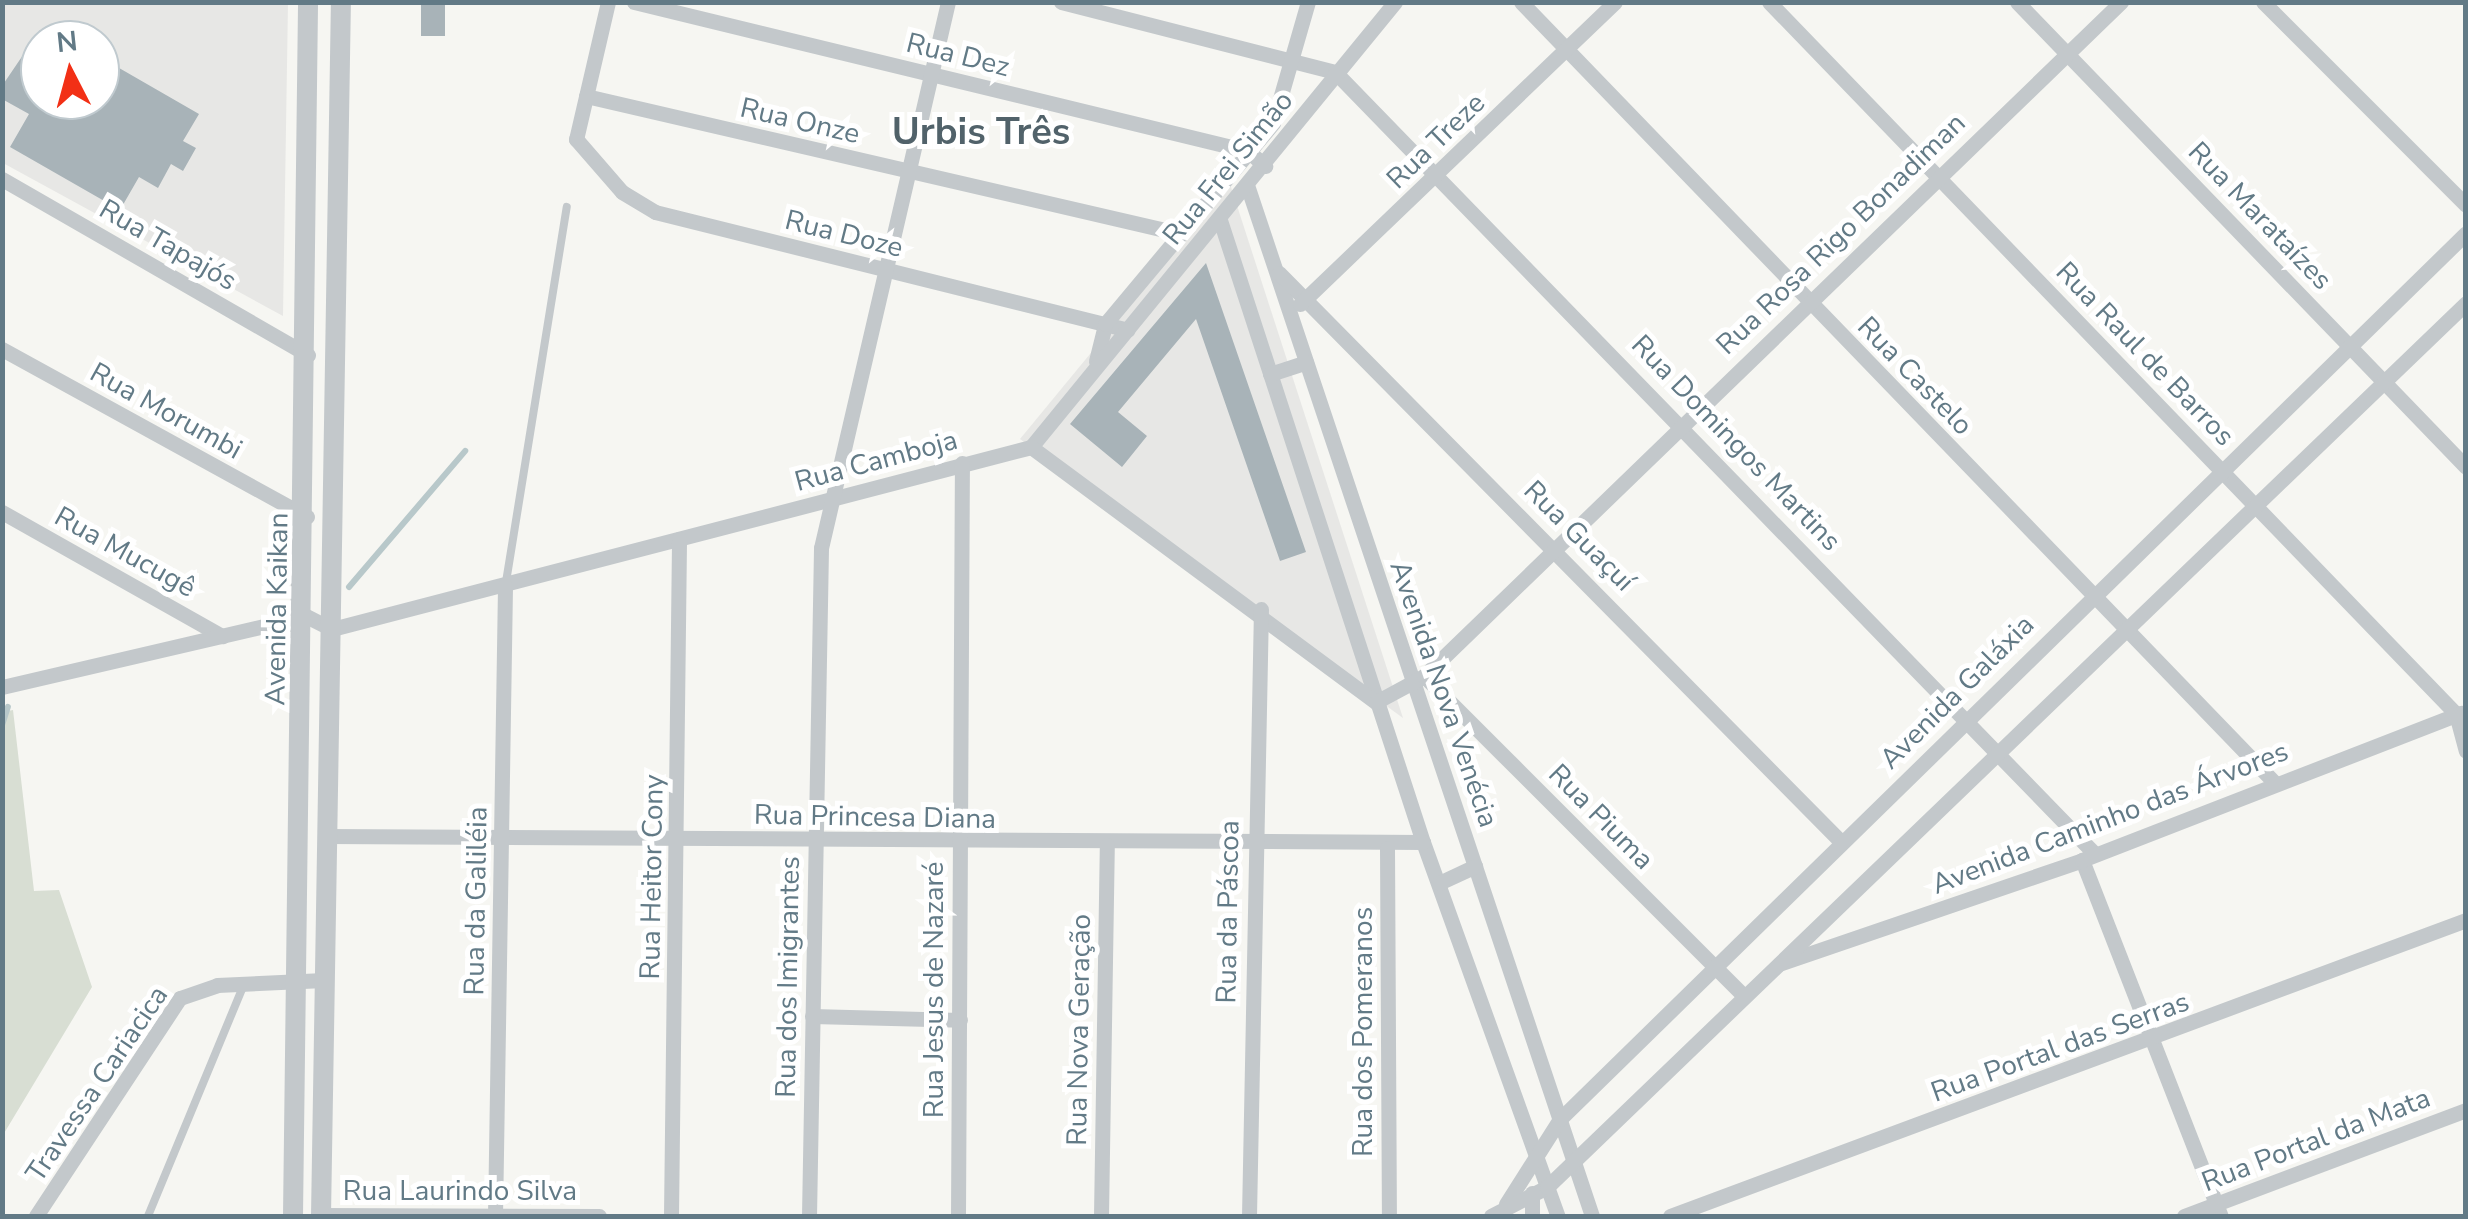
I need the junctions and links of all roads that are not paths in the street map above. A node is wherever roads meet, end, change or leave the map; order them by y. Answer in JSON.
{"nodes":[{"id":1,"x":308,"y":2,"type":"edge"},
{"id":2,"x":341,"y":2,"type":"edge"},
{"id":3,"x":608,"y":2,"type":"edge"},
{"id":4,"x":634,"y":2,"type":"edge"},
{"id":5,"x":948,"y":2,"type":"edge"},
{"id":6,"x":1061,"y":2,"type":"edge"},
{"id":7,"x":1308,"y":2,"type":"edge"},
{"id":8,"x":1395,"y":2,"type":"edge"},
{"id":9,"x":1521,"y":2,"type":"edge"},
{"id":10,"x":1615,"y":2,"type":"edge"},
{"id":11,"x":1770,"y":2,"type":"edge"},
{"id":12,"x":2016,"y":2,"type":"edge"},
{"id":13,"x":2121,"y":2,"type":"edge"},
{"id":14,"x":2263,"y":2,"type":"edge"},
{"id":15,"x":1566,"y":51,"type":"junction"},
{"id":16,"x":2068,"y":54,"type":"junction"},
{"id":17,"x":1298,"y":56,"type":"junction"},
{"id":18,"x":1335,"y":72,"type":"junction"},
{"id":19,"x":932,"y":74,"type":"junction"},
{"id":20,"x":586,"y":96,"type":"junction"},
{"id":21,"x":1248,"y":151,"type":"junction"},
{"id":22,"x":1264,"y":166,"type":"junction"},
{"id":23,"x":906,"y":172,"type":"junction"},
{"id":24,"x":1438,"y":172,"type":"junction"},
{"id":25,"x":1937,"y":175,"type":"junction"},
{"id":26,"x":2,"y":179,"type":"edge"},
{"id":27,"x":1248,"y":188,"type":"junction"},
{"id":28,"x":2466,"y":206,"type":"edge"},
{"id":29,"x":566,"y":207,"type":"dead end"},
{"id":30,"x":1220,"y":220,"type":"junction"},
{"id":31,"x":2466,"y":232,"type":"edge"},
{"id":32,"x":1178,"y":234,"type":"junction"},
{"id":33,"x":884,"y":269,"type":"junction"},
{"id":34,"x":1276,"y":270,"type":"junction"},
{"id":35,"x":1306,"y":298,"type":"junction"},
{"id":36,"x":1806,"y":300,"type":"junction"},
{"id":37,"x":2466,"y":303,"type":"edge"},
{"id":38,"x":1290,"y":314,"type":"junction"},
{"id":39,"x":1104,"y":324,"type":"junction"},
{"id":40,"x":1127,"y":330,"type":"junction"},
{"id":41,"x":2352,"y":346,"type":"junction"},
{"id":42,"x":2,"y":349,"type":"edge"},
{"id":43,"x":308,"y":355,"type":"junction"},
{"id":44,"x":1096,"y":361,"type":"junction"},
{"id":45,"x":1306,"y":362,"type":"junction"},
{"id":46,"x":1270,"y":374,"type":"junction"},
{"id":47,"x":2387,"y":381,"type":"junction"},
{"id":48,"x":1681,"y":423,"type":"junction"},
{"id":49,"x":1030,"y":447,"type":"junction"},
{"id":50,"x":962,"y":463,"type":"junction"},
{"id":51,"x":2466,"y":467,"type":"edge"},
{"id":52,"x":2221,"y":468,"type":"junction"},
{"id":53,"x":834,"y":500,"type":"junction"},
{"id":54,"x":2260,"y":506,"type":"junction"},
{"id":55,"x":2,"y":512,"type":"edge"},
{"id":56,"x":306,"y":517,"type":"junction"},
{"id":57,"x":678,"y":539,"type":"junction"},
{"id":58,"x":1556,"y":547,"type":"junction"},
{"id":59,"x":505,"y":586,"type":"junction"},
{"id":60,"x":2092,"y":593,"type":"junction"},
{"id":61,"x":1261,"y":609,"type":"junction"},
{"id":62,"x":319,"y":623,"type":"junction"},
{"id":63,"x":2126,"y":630,"type":"junction"},
{"id":64,"x":222,"y":636,"type":"junction"},
{"id":65,"x":1419,"y":680,"type":"junction"},
{"id":66,"x":6,"y":683,"type":"edge"},
{"id":67,"x":1376,"y":702,"type":"junction"},
{"id":68,"x":2461,"y":712,"type":"edge"},
{"id":69,"x":1966,"y":716,"type":"junction"},
{"id":70,"x":2466,"y":752,"type":"edge"},
{"id":71,"x":2002,"y":753,"type":"junction"},
{"id":72,"x":2274,"y":783,"type":"junction"},
{"id":73,"x":326,"y":836,"type":"junction"},
{"id":74,"x":503,"y":838,"type":"junction"},
{"id":75,"x":678,"y":841,"type":"junction"},
{"id":76,"x":814,"y":841,"type":"junction"},
{"id":77,"x":1424,"y":842,"type":"junction"},
{"id":78,"x":958,"y":843,"type":"junction"},
{"id":79,"x":1842,"y":843,"type":"junction"},
{"id":80,"x":1107,"y":845,"type":"junction"},
{"id":81,"x":1254,"y":847,"type":"junction"},
{"id":82,"x":1387,"y":848,"type":"junction"},
{"id":83,"x":2089,"y":857,"type":"junction"},
{"id":84,"x":1475,"y":866,"type":"junction"},
{"id":85,"x":1439,"y":883,"type":"junction"},
{"id":86,"x":2466,"y":920,"type":"edge"},
{"id":87,"x":1714,"y":966,"type":"junction"},
{"id":88,"x":1770,"y":967,"type":"junction"},
{"id":89,"x":297,"y":980,"type":"junction"},
{"id":90,"x":324,"y":980,"type":"junction"},
{"id":91,"x":244,"y":984,"type":"junction"},
{"id":92,"x":1742,"y":994,"type":"junction"},
{"id":93,"x":812,"y":1016,"type":"junction"},
{"id":94,"x":960,"y":1020,"type":"junction"},
{"id":95,"x":2154,"y":1039,"type":"junction"},
{"id":96,"x":2466,"y":1110,"type":"edge"},
{"id":97,"x":1560,"y":1119,"type":"junction"},
{"id":98,"x":1534,"y":1148,"type":"junction"},
{"id":99,"x":1573,"y":1159,"type":"junction"},
{"id":100,"x":1540,"y":1190,"type":"junction"},
{"id":101,"x":1506,"y":1204,"type":"junction"},
{"id":102,"x":2219,"y":1210,"type":"edge"},
{"id":103,"x":36,"y":1216,"type":"edge"},
{"id":104,"x":148,"y":1216,"type":"edge"},
{"id":105,"x":293,"y":1216,"type":"edge"},
{"id":106,"x":320,"y":1216,"type":"edge"},
{"id":107,"x":495,"y":1216,"type":"edge"},
{"id":108,"x":599,"y":1216,"type":"edge"},
{"id":109,"x":671,"y":1216,"type":"edge"},
{"id":110,"x":809,"y":1216,"type":"edge"},
{"id":111,"x":958,"y":1216,"type":"edge"},
{"id":112,"x":1101,"y":1216,"type":"edge"},
{"id":113,"x":1249,"y":1216,"type":"edge"},
{"id":114,"x":1388,"y":1216,"type":"edge"},
{"id":115,"x":1492,"y":1216,"type":"edge"},
{"id":116,"x":1532,"y":1216,"type":"edge"},
{"id":117,"x":1558,"y":1216,"type":"edge"},
{"id":118,"x":1592,"y":1216,"type":"edge"},
{"id":119,"x":1670,"y":1216,"type":"edge"},
{"id":120,"x":2184,"y":1216,"type":"edge"}],
"edges":[{"from":1,"to":43,"type":"street","name":"Avenida Kaikan"},
{"from":2,"to":62,"type":"street","name":"Avenida Kaikan"},
{"from":3,"to":20,"type":"street"},
{"from":4,"to":19,"type":"street","name":"Rua Dez"},
{"from":5,"to":19,"type":"street","name":"Rua dos Imigrantes"},
{"from":6,"to":17,"type":"street"},
{"from":7,"to":17,"type":"street"},
{"from":8,"to":18,"type":"street","name":"Rua Frei Simão"},
{"from":9,"to":15,"type":"street","name":"Rua Castelo"},
{"from":10,"to":15,"type":"street","name":"Rua Treze"},
{"from":11,"to":25,"type":"street","name":"Rua Raul de Barros"},
{"from":12,"to":16,"type":"street","name":"Rua Marataízes"},
{"from":13,"to":16,"type":"street","name":"Rua Rosa Rigo Bonadiman"},
{"from":14,"to":28,"type":"street"},
{"from":15,"to":24,"type":"street","name":"Rua Treze"},
{"from":15,"to":36,"type":"street","name":"Rua Castelo"},
{"from":16,"to":25,"type":"street","name":"Rua Rosa Rigo Bonadiman"},
{"from":16,"to":41,"type":"street","name":"Rua Marataízes"},
{"from":17,"to":18,"type":"street"},
{"from":17,"to":21,"type":"street"},
{"from":18,"to":22,"type":"street","name":"Rua Frei Simão"},
{"from":18,"to":24,"type":"street","name":"Rua Domingos Martins"},
{"from":19,"to":21,"type":"street","name":"Rua Dez"},
{"from":19,"to":23,"type":"street","name":"Rua dos Imigrantes"},
{"from":20,"to":23,"type":"street","name":"Rua Onze"},
{"from":20,"to":33,"type":"street","name":"Rua Doze"},
{"from":21,"to":22,"type":"street","name":"Rua Dez"},
{"from":21,"to":32,"type":"street","name":"Rua Frei Simão"},
{"from":22,"to":27,"type":"street","name":"Rua Frei Simão"},
{"from":23,"to":32,"type":"street","name":"Rua Onze"},
{"from":23,"to":33,"type":"street","name":"Rua dos Imigrantes"},
{"from":24,"to":35,"type":"street","name":"Rua Treze"},
{"from":24,"to":48,"type":"street","name":"Rua Domingos Martins"},
{"from":25,"to":36,"type":"street","name":"Rua Rosa Rigo Bonadiman"},
{"from":25,"to":52,"type":"street","name":"Rua Raul de Barros"},
{"from":26,"to":43,"type":"street","name":"Rua Tapajós"},
{"from":27,"to":30,"type":"street","name":"Rua Frei Simão"},
{"from":27,"to":34,"type":"street","name":"Avenida Nova Venécia"},
{"from":29,"to":59,"type":"lane"},
{"from":30,"to":40,"type":"street","name":"Rua Frei Simão"},
{"from":30,"to":46,"type":"street"},
{"from":31,"to":41,"type":"street","name":"Avenida Galáxia"},
{"from":32,"to":39,"type":"street","name":"Rua Frei Simão"},
{"from":33,"to":39,"type":"street","name":"Rua Doze"},
{"from":33,"to":53,"type":"street","name":"Rua dos Imigrantes"},
{"from":34,"to":35,"type":"street","name":"Rua Guaçuí"},
{"from":34,"to":38,"type":"street","name":"Avenida Nova Venécia"},
{"from":35,"to":38,"type":"street","name":"Rua Treze"},
{"from":35,"to":58,"type":"street","name":"Rua Guaçuí"},
{"from":36,"to":48,"type":"street","name":"Rua Rosa Rigo Bonadiman"},
{"from":36,"to":60,"type":"street","name":"Rua Castelo"},
{"from":37,"to":47,"type":"street"},
{"from":38,"to":45,"type":"street","name":"Avenida Nova Venécia"},
{"from":39,"to":40,"type":"street","name":"Rua Doze"},
{"from":39,"to":44,"type":"street","name":"Rua Frei Simão"},
{"from":40,"to":44,"type":"street","name":"Rua Frei Simão"},
{"from":41,"to":47,"type":"street","name":"Rua Marataízes"},
{"from":41,"to":52,"type":"street","name":"Avenida Galáxia"},
{"from":42,"to":56,"type":"street","name":"Rua Morumbi"},
{"from":43,"to":56,"type":"street","name":"Avenida Kaikan"},
{"from":44,"to":49,"type":"street","name":"Rua Frei Simão"},
{"from":45,"to":46,"type":"street"},
{"from":45,"to":65,"type":"street","name":"Avenida Nova Venécia"},
{"from":46,"to":67,"type":"street"},
{"from":47,"to":51,"type":"street","name":"Rua Marataízes"},
{"from":47,"to":54,"type":"street"},
{"from":48,"to":58,"type":"street","name":"Rua Rosa Rigo Bonadiman"},
{"from":48,"to":69,"type":"street","name":"Rua Domingos Martins"},
{"from":49,"to":50,"type":"street","name":"Rua Camboja"},
{"from":49,"to":61,"type":"street"},
{"from":50,"to":53,"type":"street","name":"Rua Camboja"},
{"from":50,"to":78,"type":"street","name":"Rua Jesus de Nazaré"},
{"from":52,"to":54,"type":"street","name":"Rua Raul de Barros"},
{"from":52,"to":60,"type":"street","name":"Avenida Galáxia"},
{"from":53,"to":57,"type":"street","name":"Rua Camboja"},
{"from":53,"to":76,"type":"street","name":"Rua dos Imigrantes"},
{"from":54,"to":63,"type":"street"},
{"from":54,"to":68,"type":"street","name":"Rua Raul de Barros"},
{"from":55,"to":64,"type":"street","name":"Rua Mucugê"},
{"from":56,"to":62,"type":"street","name":"Avenida Kaikan"},
{"from":57,"to":59,"type":"street","name":"Rua Camboja"},
{"from":57,"to":75,"type":"street","name":"Rua Heitor Cony"},
{"from":58,"to":65,"type":"street","name":"Rua Rosa Rigo Bonadiman"},
{"from":58,"to":79,"type":"street","name":"Rua Guaçuí"},
{"from":59,"to":62,"type":"street","name":"Rua Camboja"},
{"from":59,"to":74,"type":"street","name":"Rua da Galiléia"},
{"from":60,"to":63,"type":"street","name":"Rua Castelo"},
{"from":60,"to":69,"type":"street","name":"Avenida Galáxia"},
{"from":61,"to":67,"type":"street"},
{"from":61,"to":81,"type":"street","name":"Rua da Páscoa"},
{"from":62,"to":64,"type":"street","name":"Rua Camboja"},
{"from":62,"to":73,"type":"street","name":"Avenida Kaikan"},
{"from":62,"to":89,"type":"street","name":"Avenida Kaikan"},
{"from":63,"to":71,"type":"street"},
{"from":63,"to":72,"type":"street","name":"Rua Castelo"},
{"from":64,"to":66,"type":"street","name":"Rua Camboja"},
{"from":65,"to":67,"type":"street","name":"Rua Rosa Rigo Bonadiman"},
{"from":65,"to":84,"type":"street","name":"Avenida Nova Venécia"},
{"from":65,"to":87,"type":"street","name":"Rua Piuma"},
{"from":67,"to":77,"type":"street"},
{"from":68,"to":70,"type":"street","name":"Rua Raul de Barros"},
{"from":68,"to":72,"type":"street","name":"Avenida Caminho das Árvores"},
{"from":69,"to":71,"type":"street","name":"Rua Domingos Martins"},
{"from":69,"to":79,"type":"street","name":"Avenida Galáxia"},
{"from":71,"to":83,"type":"street","name":"Rua Domingos Martins"},
{"from":71,"to":88,"type":"street"},
{"from":72,"to":83,"type":"street","name":"Avenida Caminho das Árvores"},
{"from":73,"to":74,"type":"street","name":"Rua Princesa Diana"},
{"from":73,"to":90,"type":"street","name":"Avenida Kaikan"},
{"from":74,"to":75,"type":"street","name":"Rua Princesa Diana"},
{"from":74,"to":107,"type":"street","name":"Rua da Galiléia"},
{"from":75,"to":76,"type":"street","name":"Rua Princesa Diana"},
{"from":75,"to":109,"type":"street","name":"Rua Heitor Cony"},
{"from":76,"to":78,"type":"street","name":"Rua Princesa Diana"},
{"from":76,"to":93,"type":"street","name":"Rua dos Imigrantes"},
{"from":77,"to":82,"type":"street","name":"Rua Princesa Diana"},
{"from":77,"to":85,"type":"street"},
{"from":78,"to":80,"type":"street","name":"Rua Princesa Diana"},
{"from":78,"to":94,"type":"street","name":"Rua Jesus de Nazaré"},
{"from":79,"to":87,"type":"street","name":"Avenida Galáxia"},
{"from":80,"to":81,"type":"street","name":"Rua Princesa Diana"},
{"from":80,"to":112,"type":"street","name":"Rua Nova Geração"},
{"from":81,"to":82,"type":"street","name":"Rua Princesa Diana"},
{"from":81,"to":113,"type":"street","name":"Rua da Páscoa"},
{"from":82,"to":114,"type":"street","name":"Rua dos Pomeranos"},
{"from":83,"to":88,"type":"street","name":"Avenida Caminho das Árvores"},
{"from":83,"to":95,"type":"street"},
{"from":84,"to":85,"type":"street"},
{"from":84,"to":97,"type":"street","name":"Avenida Nova Venécia"},
{"from":85,"to":98,"type":"street"},
{"from":86,"to":95,"type":"street","name":"Rua Portal das Serras"},
{"from":87,"to":92,"type":"street","name":"Rua Piuma"},
{"from":87,"to":97,"type":"street","name":"Avenida Galáxia"},
{"from":88,"to":92,"type":"street"},
{"from":89,"to":90,"type":"street","name":"Travessa Cariacica"},
{"from":89,"to":91,"type":"street","name":"Travessa Cariacica"},
{"from":89,"to":105,"type":"street","name":"Avenida Kaikan"},
{"from":90,"to":106,"type":"street","name":"Avenida Kaikan"},
{"from":91,"to":103,"type":"street","name":"Travessa Cariacica"},
{"from":91,"to":104,"type":"lane"},
{"from":92,"to":99,"type":"street"},
{"from":93,"to":94,"type":"street"},
{"from":93,"to":110,"type":"street","name":"Rua dos Imigrantes"},
{"from":94,"to":111,"type":"street","name":"Rua Jesus de Nazaré"},
{"from":95,"to":102,"type":"street"},
{"from":95,"to":119,"type":"street","name":"Rua Portal das Serras"},
{"from":96,"to":102,"type":"street","name":"Rua Portal da Mata"},
{"from":97,"to":98,"type":"street","name":"Avenida Galáxia"},
{"from":97,"to":99,"type":"street","name":"Avenida Nova Venécia"},
{"from":98,"to":100,"type":"street"},
{"from":98,"to":101,"type":"street","name":"Avenida Galáxia"},
{"from":99,"to":100,"type":"street"},
{"from":99,"to":118,"type":"street","name":"Avenida Nova Venécia"},
{"from":100,"to":101,"type":"street"},
{"from":100,"to":116,"type":"street"},
{"from":100,"to":117,"type":"street"},
{"from":101,"to":115,"type":"street"},
{"from":102,"to":120,"type":"street","name":"Rua Portal da Mata"},
{"from":106,"to":107,"type":"street","name":"Rua Laurindo Silva"},
{"from":107,"to":108,"type":"street","name":"Rua Laurindo Silva"}]}
